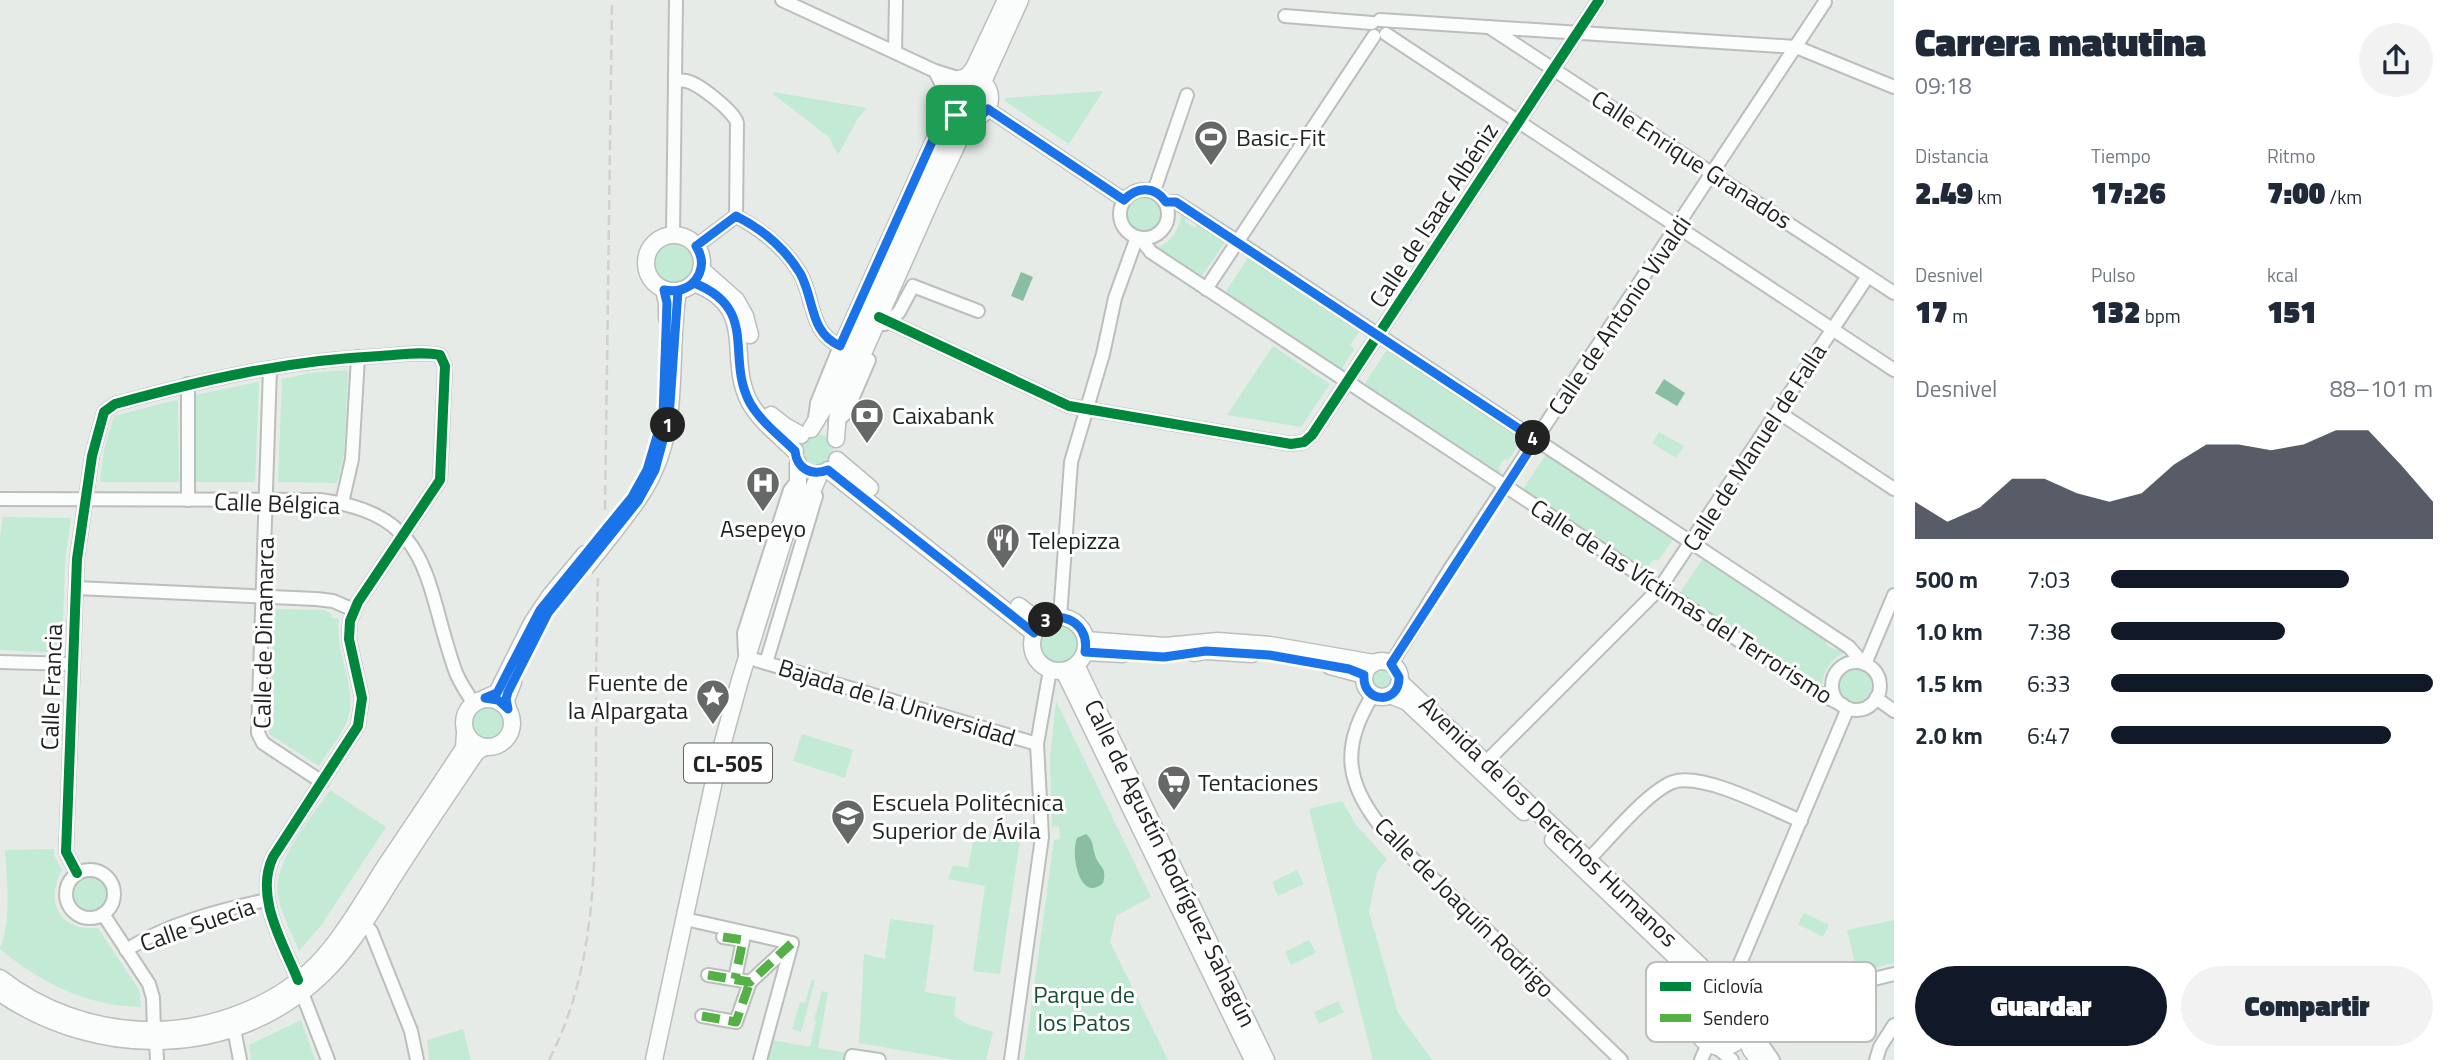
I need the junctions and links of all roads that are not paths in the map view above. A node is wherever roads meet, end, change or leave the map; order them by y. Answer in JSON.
{"nodes":[{"id":1,"x":676,"y":0,"type":"edge"},
{"id":2,"x":896,"y":0,"type":"edge"},
{"id":3,"x":1006,"y":0,"type":"edge"},
{"id":4,"x":1020,"y":0,"type":"edge"},
{"id":5,"x":1599,"y":0,"type":"edge"},
{"id":6,"x":789,"y":1,"type":"edge"},
{"id":7,"x":1825,"y":2,"type":"dead end"},
{"id":8,"x":1285,"y":16,"type":"dead end"},
{"id":9,"x":1376,"y":21,"type":"junction"},
{"id":10,"x":1409,"y":21,"type":"junction"},
{"id":11,"x":1489,"y":26,"type":"junction"},
{"id":12,"x":1577,"y":33,"type":"junction"},
{"id":13,"x":1380,"y":35,"type":"junction"},
{"id":14,"x":1402,"y":45,"type":"junction"},
{"id":15,"x":1796,"y":47,"type":"junction"},
{"id":16,"x":895,"y":52,"type":"junction"},
{"id":17,"x":1554,"y":69,"type":"junction"},
{"id":18,"x":935,"y":71,"type":"junction"},
{"id":19,"x":970,"y":79,"type":"junction"},
{"id":20,"x":675,"y":80,"type":"junction"},
{"id":21,"x":1894,"y":87,"type":"edge"},
{"id":22,"x":1187,"y":95,"type":"dead end"},
{"id":23,"x":950,"y":104,"type":"junction"},
{"id":24,"x":988,"y":109,"type":"junction"},
{"id":25,"x":973,"y":119,"type":"junction"},
{"id":26,"x":1519,"y":122,"type":"junction"},
{"id":27,"x":1713,"y":173,"type":"junction"},
{"id":28,"x":1154,"y":191,"type":"junction"},
{"id":29,"x":1124,"y":200,"type":"junction"},
{"id":30,"x":1166,"y":202,"type":"junction"},
{"id":31,"x":736,"y":216,"type":"junction"},
{"id":32,"x":1678,"y":227,"type":"junction"},
{"id":33,"x":673,"y":235,"type":"junction"},
{"id":34,"x":1138,"y":237,"type":"junction"},
{"id":35,"x":1238,"y":242,"type":"junction"},
{"id":36,"x":696,"y":246,"type":"junction"},
{"id":37,"x":698,"y":276,"type":"junction"},
{"id":38,"x":1868,"y":276,"type":"junction"},
{"id":39,"x":1206,"y":289,"type":"junction"},
{"id":40,"x":671,"y":290,"type":"junction"},
{"id":41,"x":1894,"y":293,"type":"edge"},
{"id":42,"x":978,"y":311,"type":"dead end"},
{"id":43,"x":883,"y":318,"type":"junction"},
{"id":44,"x":1833,"y":329,"type":"junction"},
{"id":45,"x":1378,"y":335,"type":"junction"},
{"id":46,"x":840,"y":346,"type":"junction"},
{"id":47,"x":358,"y":357,"type":"junction"},
{"id":48,"x":270,"y":368,"type":"junction"},
{"id":49,"x":1894,"y":370,"type":"edge"},
{"id":50,"x":1347,"y":382,"type":"junction"},
{"id":51,"x":188,"y":384,"type":"junction"},
{"id":52,"x":1086,"y":411,"type":"junction"},
{"id":53,"x":1778,"y":412,"type":"junction"},
{"id":54,"x":809,"y":429,"type":"junction"},
{"id":55,"x":836,"y":431,"type":"junction"},
{"id":56,"x":1536,"y":440,"type":"junction"},
{"id":57,"x":813,"y":469,"type":"junction"},
{"id":58,"x":1505,"y":486,"type":"junction"},
{"id":59,"x":1894,"y":489,"type":"edge"},
{"id":60,"x":0,"y":499,"type":"edge"},
{"id":61,"x":86,"y":500,"type":"junction"},
{"id":62,"x":188,"y":500,"type":"junction"},
{"id":63,"x":266,"y":500,"type":"junction"},
{"id":64,"x":342,"y":503,"type":"junction"},
{"id":65,"x":402,"y":535,"type":"junction"},
{"id":66,"x":1692,"y":543,"type":"junction"},
{"id":67,"x":585,"y":561,"type":"junction"},
{"id":68,"x":76,"y":588,"type":"junction"},
{"id":69,"x":1660,"y":588,"type":"junction"},
{"id":70,"x":1894,"y":595,"type":"edge"},
{"id":71,"x":263,"y":597,"type":"junction"},
{"id":72,"x":354,"y":610,"type":"junction"},
{"id":73,"x":1060,"y":617,"type":"junction"},
{"id":74,"x":1038,"y":628,"type":"junction"},
{"id":75,"x":1072,"y":660,"type":"junction"},
{"id":76,"x":0,"y":662,"type":"edge"},
{"id":77,"x":756,"y":662,"type":"junction"},
{"id":78,"x":1864,"y":663,"type":"junction"},
{"id":79,"x":73,"y":664,"type":"junction"},
{"id":80,"x":1391,"y":664,"type":"junction"},
{"id":81,"x":1369,"y":669,"type":"junction"},
{"id":82,"x":1400,"y":682,"type":"junction"},
{"id":83,"x":1373,"y":695,"type":"junction"},
{"id":84,"x":1390,"y":695,"type":"junction"},
{"id":85,"x":1876,"y":698,"type":"junction"},
{"id":86,"x":479,"y":701,"type":"junction"},
{"id":87,"x":1845,"y":707,"type":"junction"},
{"id":88,"x":508,"y":709,"type":"junction"},
{"id":89,"x":1894,"y":711,"type":"edge"},
{"id":90,"x":466,"y":733,"type":"junction"},
{"id":91,"x":1037,"y":744,"type":"junction"},
{"id":92,"x":485,"y":747,"type":"junction"},
{"id":93,"x":1486,"y":762,"type":"junction"},
{"id":94,"x":322,"y":782,"type":"junction"},
{"id":95,"x":1801,"y":821,"type":"junction"},
{"id":96,"x":1589,"y":859,"type":"junction"},
{"id":97,"x":78,"y":873,"type":"junction"},
{"id":98,"x":267,"y":900,"type":"junction"},
{"id":99,"x":103,"y":914,"type":"junction"},
{"id":100,"x":694,"y":921,"type":"junction"},
{"id":101,"x":363,"y":923,"type":"junction"},
{"id":102,"x":723,"y":937,"type":"dead end"},
{"id":103,"x":792,"y":943,"type":"junction"},
{"id":104,"x":126,"y":950,"type":"junction"},
{"id":105,"x":1681,"y":962,"type":"edge"},
{"id":106,"x":1697,"y":962,"type":"edge"},
{"id":107,"x":1735,"y":962,"type":"edge"},
{"id":108,"x":1894,"y":974,"type":"edge"},
{"id":109,"x":708,"y":975,"type":"dead end"},
{"id":110,"x":0,"y":978,"type":"edge"},
{"id":111,"x":735,"y":979,"type":"junction"},
{"id":112,"x":1876,"y":980,"type":"edge"},
{"id":113,"x":750,"y":982,"type":"junction"},
{"id":114,"x":300,"y":986,"type":"junction"},
{"id":115,"x":0,"y":993,"type":"edge"},
{"id":116,"x":702,"y":1016,"type":"dead end"},
{"id":117,"x":1894,"y":1025,"type":"edge"},
{"id":118,"x":233,"y":1029,"type":"junction"},
{"id":119,"x":155,"y":1036,"type":"junction"},
{"id":120,"x":1750,"y":1042,"type":"edge"},
{"id":121,"x":1760,"y":1042,"type":"edge"},
{"id":122,"x":1722,"y":1049,"type":"edge"},
{"id":123,"x":157,"y":1060,"type":"edge"},
{"id":124,"x":240,"y":1060,"type":"edge"},
{"id":125,"x":328,"y":1060,"type":"edge"},
{"id":126,"x":416,"y":1060,"type":"edge"},
{"id":127,"x":654,"y":1060,"type":"edge"},
{"id":128,"x":665,"y":1060,"type":"edge"},
{"id":129,"x":760,"y":1060,"type":"edge"},
{"id":130,"x":851,"y":1060,"type":"edge"},
{"id":131,"x":879,"y":1060,"type":"edge"},
{"id":132,"x":1012,"y":1060,"type":"edge"},
{"id":133,"x":1253,"y":1060,"type":"edge"},
{"id":134,"x":1266,"y":1060,"type":"edge"},
{"id":135,"x":1622,"y":1060,"type":"edge"},
{"id":136,"x":1701,"y":1060,"type":"edge"},
{"id":137,"x":1747,"y":1060,"type":"edge"},
{"id":138,"x":1759,"y":1060,"type":"edge"},
{"id":139,"x":1773,"y":1060,"type":"edge"},
{"id":140,"x":1876,"y":1060,"type":"edge"}],
"edges":[{"from":1,"to":20,"type":"street"},
{"from":2,"to":16,"type":"street"},
{"from":3,"to":19,"type":"main road","number":"CL-505"},
{"from":4,"to":19,"type":"main road","number":"CL-505"},
{"from":5,"to":12,"type":"street","name":"Calle de Isaac Albéniz"},
{"from":6,"to":16,"type":"street"},
{"from":7,"to":15,"type":"street","name":"Calle de Antonio Vivaldi"},
{"from":8,"to":9,"type":"street"},
{"from":9,"to":10,"type":"street"},
{"from":9,"to":13,"type":"street"},
{"from":10,"to":11,"type":"street"},
{"from":10,"to":14,"type":"street"},
{"from":11,"to":12,"type":"street"},
{"from":11,"to":17,"type":"street","name":"Calle Enrique Granados"},
{"from":12,"to":15,"type":"street"},
{"from":12,"to":17,"type":"street","name":"Calle de Isaac Albéniz"},
{"from":13,"to":14,"type":"street"},
{"from":13,"to":35,"type":"street"},
{"from":14,"to":26,"type":"street"},
{"from":15,"to":21,"type":"street"},
{"from":15,"to":27,"type":"street","name":"Calle de Antonio Vivaldi"},
{"from":16,"to":18,"type":"street"},
{"from":17,"to":26,"type":"street","name":"Calle de Isaac Albéniz"},
{"from":17,"to":27,"type":"street","name":"Calle Enrique Granados"},
{"from":18,"to":19,"type":"street"},
{"from":18,"to":23,"type":"street"},
{"from":19,"to":23,"type":"main road","number":"CL-505"},
{"from":19,"to":24,"type":"main road"},
{"from":20,"to":31,"type":"street"},
{"from":20,"to":33,"type":"street"},
{"from":22,"to":28,"type":"street"},
{"from":23,"to":25,"type":"main road"},
{"from":23,"to":46,"type":"street"},
{"from":23,"to":54,"type":"main road","number":"CL-505"},
{"from":24,"to":25,"type":"main road","number":"CL-505"},
{"from":24,"to":29,"type":"street"},
{"from":25,"to":43,"type":"main road","number":"CL-505"},
{"from":26,"to":32,"type":"street"},
{"from":26,"to":45,"type":"street","name":"Calle de Isaac Albéniz"},
{"from":27,"to":32,"type":"street","name":"Calle de Antonio Vivaldi"},
{"from":27,"to":38,"type":"street","name":"Calle Enrique Granados"},
{"from":28,"to":29,"type":"street"},
{"from":28,"to":30,"type":"street"},
{"from":29,"to":34,"type":"street"},
{"from":30,"to":34,"type":"street"},
{"from":30,"to":35,"type":"street","name":"Calle de las Víctimas del Terrorismo"},
{"from":31,"to":36,"type":"street"},
{"from":31,"to":46,"type":"street"},
{"from":32,"to":44,"type":"street"},
{"from":32,"to":56,"type":"street","name":"Calle de Antonio Vivaldi"},
{"from":33,"to":36,"type":"main road"},
{"from":33,"to":40,"type":"main road"},
{"from":34,"to":39,"type":"street","name":"Calle de las Víctimas del Terrorismo"},
{"from":34,"to":52,"type":"street"},
{"from":35,"to":39,"type":"street"},
{"from":35,"to":45,"type":"street","name":"Calle de las Víctimas del Terrorismo"},
{"from":36,"to":37,"type":"main road"},
{"from":37,"to":40,"type":"main road"},
{"from":37,"to":54,"type":"main road"},
{"from":37,"to":57,"type":"main road"},
{"from":38,"to":41,"type":"street","name":"Calle Enrique Granados"},
{"from":38,"to":44,"type":"street","name":"Calle de Manuel de Falla"},
{"from":39,"to":50,"type":"street","name":"Calle de las Víctimas del Terrorismo"},
{"from":40,"to":67,"type":"main road","bridge":true},
{"from":42,"to":43,"type":"street"},
{"from":43,"to":52,"type":"street","name":"Calle de Isaac Albéniz"},
{"from":43,"to":55,"type":"main road","number":"CL-505"},
{"from":44,"to":49,"type":"street"},
{"from":44,"to":53,"type":"street","name":"Calle de Manuel de Falla"},
{"from":45,"to":50,"type":"street","name":"Calle de Isaac Albéniz"},
{"from":45,"to":56,"type":"street","name":"Calle de las Víctimas del Terrorismo"},
{"from":46,"to":54,"type":"street"},
{"from":47,"to":48,"type":"street"},
{"from":47,"to":64,"type":"street"},
{"from":47,"to":65,"type":"street"},
{"from":48,"to":51,"type":"street"},
{"from":48,"to":63,"type":"street","name":"Calle de Dinamarca"},
{"from":50,"to":52,"type":"street","name":"Calle de Isaac Albéniz"},
{"from":50,"to":58,"type":"street","name":"Calle de las Víctimas del Terrorismo"},
{"from":51,"to":61,"type":"street","name":"Calle Francia"},
{"from":51,"to":62,"type":"street"},
{"from":52,"to":73,"type":"street"},
{"from":53,"to":59,"type":"street"},
{"from":53,"to":66,"type":"street","name":"Calle de Manuel de Falla"},
{"from":54,"to":55,"type":"main road"},
{"from":54,"to":57,"type":"main road","number":"CL-505"},
{"from":55,"to":57,"type":"main road","number":"CL-505"},
{"from":56,"to":58,"type":"street","name":"Calle de Antonio Vivaldi"},
{"from":56,"to":66,"type":"street","name":"Calle de las Víctimas del Terrorismo"},
{"from":57,"to":74,"type":"main road"},
{"from":57,"to":77,"type":"main road","number":"CL-505"},
{"from":58,"to":69,"type":"street","name":"Calle de las Víctimas del Terrorismo"},
{"from":58,"to":80,"type":"street","name":"Calle de Antonio Vivaldi"},
{"from":60,"to":61,"type":"street","name":"Calle Bélgica"},
{"from":61,"to":62,"type":"street","name":"Calle Bélgica"},
{"from":61,"to":68,"type":"street","name":"Calle Francia"},
{"from":62,"to":63,"type":"street","name":"Calle Bélgica"},
{"from":63,"to":64,"type":"street","name":"Calle Bélgica"},
{"from":63,"to":71,"type":"street","name":"Calle de Dinamarca"},
{"from":64,"to":65,"type":"street","name":"Calle Bélgica"},
{"from":65,"to":72,"type":"street"},
{"from":65,"to":86,"type":"street","name":"Calle Bélgica"},
{"from":66,"to":69,"type":"street","name":"Calle de Manuel de Falla"},
{"from":66,"to":78,"type":"street","name":"Calle de las Víctimas del Terrorismo"},
{"from":67,"to":86,"type":"main road"},
{"from":67,"to":88,"type":"main road"},
{"from":68,"to":71,"type":"street"},
{"from":68,"to":79,"type":"street","name":"Calle Francia"},
{"from":69,"to":87,"type":"street","name":"Calle de las Víctimas del Terrorismo"},
{"from":69,"to":93,"type":"street","name":"Calle de Manuel de Falla"},
{"from":70,"to":78,"type":"street"},
{"from":71,"to":72,"type":"street"},
{"from":71,"to":94,"type":"street","name":"Calle de Dinamarca"},
{"from":72,"to":94,"type":"street"},
{"from":73,"to":74,"type":"main road"},
{"from":73,"to":75,"type":"main road"},
{"from":74,"to":75,"type":"main road"},
{"from":75,"to":81,"type":"main road"},
{"from":75,"to":91,"type":"street"},
{"from":75,"to":133,"type":"main road","name":"Calle de Agustín Rodríguez Sahagún"},
{"from":75,"to":134,"type":"main road","name":"Calle de Agustín Rodríguez Sahagún"},
{"from":76,"to":79,"type":"street"},
{"from":77,"to":91,"type":"street","name":"Bajada de la Universidad"},
{"from":77,"to":100,"type":"main road","number":"CL-505"},
{"from":77,"to":127,"type":"main road","number":"CL-505"},
{"from":78,"to":85,"type":"street"},
{"from":78,"to":87,"type":"street"},
{"from":79,"to":97,"type":"street","name":"Calle Francia"},
{"from":80,"to":81,"type":"main road"},
{"from":80,"to":82,"type":"main road"},
{"from":81,"to":83,"type":"main road"},
{"from":82,"to":84,"type":"main road"},
{"from":82,"to":93,"type":"main road","name":"Avenida de los Derechos Humanos"},
{"from":83,"to":84,"type":"main road"},
{"from":83,"to":135,"type":"street","name":"Calle de Joaquín Rodrigo"},
{"from":84,"to":105,"type":"main road","name":"Avenida de los Derechos Humanos"},
{"from":85,"to":87,"type":"street"},
{"from":85,"to":89,"type":"street"},
{"from":86,"to":88,"type":"main road"},
{"from":86,"to":90,"type":"main road"},
{"from":87,"to":95,"type":"street"},
{"from":88,"to":92,"type":"main road"},
{"from":90,"to":92,"type":"main road"},
{"from":90,"to":114,"type":"main road"},
{"from":91,"to":132,"type":"street"},
{"from":92,"to":101,"type":"main road"},
{"from":93,"to":96,"type":"main road","name":"Avenida de los Derechos Humanos"},
{"from":94,"to":98,"type":"street"},
{"from":95,"to":96,"type":"street"},
{"from":95,"to":107,"type":"street"},
{"from":96,"to":106,"type":"main road","name":"Avenida de los Derechos Humanos"},
{"from":97,"to":99,"type":"street"},
{"from":97,"to":99,"type":"street"},
{"from":98,"to":104,"type":"street","name":"Calle Suecia"},
{"from":98,"to":114,"type":"street"},
{"from":99,"to":104,"type":"street"},
{"from":100,"to":103,"type":"street"},
{"from":100,"to":128,"type":"main road","number":"CL-505"},
{"from":101,"to":114,"type":"main road"},
{"from":101,"to":126,"type":"street"},
{"from":102,"to":111,"type":"street"},
{"from":103,"to":113,"type":"street"},
{"from":103,"to":129,"type":"street"},
{"from":104,"to":119,"type":"street"},
{"from":108,"to":112,"type":"street"},
{"from":109,"to":111,"type":"street"},
{"from":110,"to":119,"type":"main road"},
{"from":111,"to":113,"type":"street"},
{"from":113,"to":116,"type":"street"},
{"from":114,"to":118,"type":"main road"},
{"from":114,"to":119,"type":"main road"},
{"from":114,"to":125,"type":"street"},
{"from":115,"to":119,"type":"main road"},
{"from":117,"to":140,"type":"street"},
{"from":118,"to":119,"type":"main road"},
{"from":118,"to":124,"type":"street"},
{"from":119,"to":123,"type":"street"},
{"from":120,"to":138,"type":"main road"},
{"from":121,"to":139,"type":"street"},
{"from":122,"to":136,"type":"street"},
{"from":122,"to":137,"type":"main road"},
{"from":130,"to":131,"type":"street"}]}
